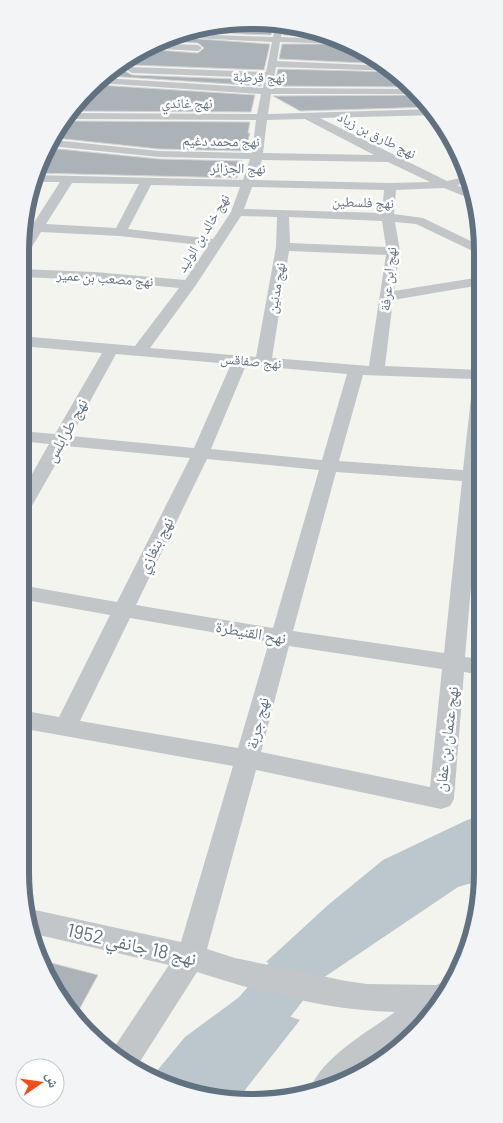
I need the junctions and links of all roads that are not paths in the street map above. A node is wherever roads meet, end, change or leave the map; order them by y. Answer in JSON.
{"nodes":[{"id":1,"x":278,"y":31,"type":"edge"},
{"id":2,"x":193,"y":36,"type":"edge"},
{"id":3,"x":310,"y":36,"type":"edge"},
{"id":4,"x":315,"y":38,"type":"edge"},
{"id":5,"x":277,"y":39,"type":"junction"},
{"id":6,"x":176,"y":42,"type":"edge"},
{"id":7,"x":326,"y":42,"type":"edge"},
{"id":8,"x":165,"y":47,"type":"edge"},
{"id":9,"x":173,"y":47,"type":"junction"},
{"id":10,"x":210,"y":48,"type":"dead end"},
{"id":11,"x":342,"y":52,"type":"edge"},
{"id":12,"x":166,"y":58,"type":"dead end"},
{"id":13,"x":362,"y":59,"type":"edge"},
{"id":14,"x":156,"y":61,"type":"dead end"},
{"id":15,"x":269,"y":62,"type":"junction"},
{"id":16,"x":304,"y":66,"type":"junction"},
{"id":17,"x":123,"y":70,"type":"dead end"},
{"id":18,"x":149,"y":71,"type":"junction"},
{"id":19,"x":221,"y":73,"type":"junction"},
{"id":20,"x":270,"y":75,"type":"junction"},
{"id":21,"x":108,"y":82,"type":"edge"},
{"id":22,"x":212,"y":89,"type":"junction"},
{"id":23,"x":407,"y":92,"type":"edge"},
{"id":24,"x":272,"y":99,"type":"junction"},
{"id":25,"x":425,"y":112,"type":"edge"},
{"id":26,"x":306,"y":115,"type":"junction"},
{"id":27,"x":75,"y":116,"type":"edge"},
{"id":28,"x":262,"y":117,"type":"junction"},
{"id":29,"x":57,"y":144,"type":"edge"},
{"id":30,"x":257,"y":157,"type":"junction"},
{"id":31,"x":390,"y":159,"type":"junction"},
{"id":32,"x":42,"y":178,"type":"edge"},
{"id":33,"x":68,"y":178,"type":"junction"},
{"id":34,"x":462,"y":181,"type":"edge"},
{"id":35,"x":146,"y":182,"type":"junction"},
{"id":36,"x":247,"y":183,"type":"junction"},
{"id":37,"x":443,"y":185,"type":"junction"},
{"id":38,"x":390,"y":187,"type":"junction"},
{"id":39,"x":467,"y":195,"type":"edge"},
{"id":40,"x":237,"y":212,"type":"junction"},
{"id":41,"x":283,"y":214,"type":"junction"},
{"id":42,"x":388,"y":217,"type":"junction"},
{"id":43,"x":30,"y":227,"type":"edge"},
{"id":44,"x":39,"y":228,"type":"junction"},
{"id":45,"x":120,"y":232,"type":"junction"},
{"id":46,"x":29,"y":242,"type":"edge"},
{"id":47,"x":215,"y":242,"type":"junction"},
{"id":48,"x":283,"y":247,"type":"junction"},
{"id":49,"x":474,"y":247,"type":"edge"},
{"id":50,"x":393,"y":252,"type":"junction"},
{"id":51,"x":29,"y":273,"type":"edge"},
{"id":52,"x":474,"y":282,"type":"edge"},
{"id":53,"x":189,"y":285,"type":"junction"},
{"id":54,"x":386,"y":297,"type":"junction"},
{"id":55,"x":29,"y":342,"type":"edge"},
{"id":56,"x":112,"y":348,"type":"junction"},
{"id":57,"x":139,"y":352,"type":"junction"},
{"id":58,"x":240,"y":360,"type":"junction"},
{"id":59,"x":263,"y":362,"type":"junction"},
{"id":60,"x":366,"y":370,"type":"junction"},
{"id":61,"x":474,"y":375,"type":"edge"},
{"id":62,"x":29,"y":437,"type":"edge"},
{"id":63,"x":61,"y":440,"type":"junction"},
{"id":64,"x":202,"y":453,"type":"junction"},
{"id":65,"x":330,"y":466,"type":"junction"},
{"id":66,"x":474,"y":476,"type":"edge"},
{"id":67,"x":474,"y":494,"type":"edge"},
{"id":68,"x":29,"y":495,"type":"edge"},
{"id":69,"x":29,"y":593,"type":"edge"},
{"id":70,"x":123,"y":608,"type":"junction"},
{"id":71,"x":281,"y":638,"type":"junction"},
{"id":72,"x":455,"y":662,"type":"junction"},
{"id":73,"x":474,"y":665,"type":"edge"},
{"id":74,"x":29,"y":720,"type":"edge"},
{"id":75,"x":65,"y":728,"type":"junction"},
{"id":76,"x":248,"y":759,"type":"junction"},
{"id":77,"x":34,"y":921,"type":"edge"},
{"id":78,"x":190,"y":957,"type":"junction"},
{"id":79,"x":434,"y":999,"type":"edge"},
{"id":80,"x":426,"y":1010,"type":"edge"},
{"id":81,"x":126,"y":1056,"type":"edge"},
{"id":82,"x":338,"y":1077,"type":"edge"}],
"edges":[{"from":1,"to":5,"type":"street","name":"نهج خالد بن الوليد"},
{"from":2,"to":5,"type":"street"},
{"from":3,"to":5,"type":"street"},
{"from":4,"to":16,"type":"street"},
{"from":5,"to":15,"type":"street","name":"نهج خالد بن الوليد"},
{"from":6,"to":9,"type":"street"},
{"from":7,"to":11,"type":"street"},
{"from":8,"to":9,"type":"street"},
{"from":9,"to":10,"type":"street"},
{"from":9,"to":12,"type":"street"},
{"from":11,"to":13,"type":"street"},
{"from":11,"to":16,"type":"street"},
{"from":14,"to":18,"type":"street"},
{"from":15,"to":16,"type":"street"},
{"from":15,"to":20,"type":"street","name":"نهج خالد بن الوليد"},
{"from":17,"to":18,"type":"street"},
{"from":18,"to":19,"type":"street"},
{"from":19,"to":20,"type":"street"},
{"from":19,"to":22,"type":"street"},
{"from":20,"to":24,"type":"street","name":"نهج خالد بن الوليد"},
{"from":21,"to":22,"type":"street","name":"نهج قرطبة"},
{"from":22,"to":24,"type":"street","name":"نهج قرطبة"},
{"from":23,"to":24,"type":"street","name":"نهج قرطبة"},
{"from":24,"to":26,"type":"street","name":"نهج طارق بن زياد"},
{"from":24,"to":28,"type":"street","name":"نهج خالد بن الوليد"},
{"from":25,"to":26,"type":"street","name":"نهج غاندي"},
{"from":26,"to":28,"type":"street","name":"نهج غاندي"},
{"from":26,"to":31,"type":"street","name":"نهج طارق بن زياد"},
{"from":27,"to":28,"type":"street","name":"نهج غاندي"},
{"from":28,"to":30,"type":"street","name":"نهج خالد بن الوليد"},
{"from":29,"to":30,"type":"street","name":"نهج محمد دغيم"},
{"from":30,"to":31,"type":"street","name":"نهج محمد دغيم"},
{"from":30,"to":36,"type":"street","name":"نهج خالد بن الوليد"},
{"from":31,"to":37,"type":"street","name":"نهج طارق بن زياد"},
{"from":32,"to":33,"type":"street","name":"نهج الجزائر"},
{"from":33,"to":35,"type":"street","name":"نهج الجزائر"},
{"from":33,"to":44,"type":"street"},
{"from":34,"to":37,"type":"street"},
{"from":35,"to":36,"type":"street","name":"نهج الجزائر"},
{"from":35,"to":45,"type":"street"},
{"from":36,"to":38,"type":"street","name":"نهج الجزائر"},
{"from":36,"to":40,"type":"street","name":"نهج خالد بن الوليد"},
{"from":37,"to":38,"type":"street","name":"نهج الجزائر"},
{"from":37,"to":39,"type":"street","name":"نهج طارق بن زياد"},
{"from":38,"to":42,"type":"street","name":"نهج ابن عرفة"},
{"from":40,"to":41,"type":"street","name":"نهج فلسطين"},
{"from":40,"to":47,"type":"street","name":"نهج خالد بن الوليد"},
{"from":41,"to":42,"type":"street","name":"نهج فلسطين"},
{"from":41,"to":48,"type":"street","name":"نهج مدنين"},
{"from":42,"to":49,"type":"street","name":"نهج فلسطين"},
{"from":42,"to":50,"type":"street","name":"نهج ابن عرفة"},
{"from":43,"to":44,"type":"street"},
{"from":44,"to":45,"type":"street"},
{"from":44,"to":46,"type":"street"},
{"from":45,"to":47,"type":"street"},
{"from":47,"to":53,"type":"street","name":"نهج خالد بن الوليد"},
{"from":48,"to":50,"type":"street"},
{"from":48,"to":59,"type":"street","name":"نهج مدنين"},
{"from":50,"to":54,"type":"street","name":"نهج ابن عرفة"},
{"from":51,"to":53,"type":"street","name":"نهج مصعب بن عمير"},
{"from":52,"to":54,"type":"street"},
{"from":53,"to":57,"type":"street","name":"نهج خالد بن الوليد"},
{"from":54,"to":60,"type":"street","name":"نهج ابن عرفة"},
{"from":55,"to":56,"type":"street","name":"نهج صفاقس"},
{"from":56,"to":57,"type":"street","name":"نهج صفاقس"},
{"from":56,"to":63,"type":"street","name":"نهج طرابلس"},
{"from":57,"to":58,"type":"street","name":"نهج صفاقس"},
{"from":58,"to":59,"type":"street","name":"نهج صفاقس"},
{"from":58,"to":64,"type":"street","name":"نهج بنغازي"},
{"from":59,"to":60,"type":"street","name":"نهج صفاقس"},
{"from":60,"to":61,"type":"street","name":"نهج صفاقس"},
{"from":60,"to":65,"type":"street","name":"نهج جربة"},
{"from":62,"to":63,"type":"street"},
{"from":63,"to":64,"type":"street"},
{"from":63,"to":68,"type":"street","name":"نهج طرابلس"},
{"from":64,"to":65,"type":"street"},
{"from":64,"to":70,"type":"street","name":"نهج بنغازي"},
{"from":65,"to":66,"type":"street"},
{"from":65,"to":71,"type":"street","name":"نهج جربة"},
{"from":67,"to":72,"type":"street","name":"نهج عثمان بن عفان"},
{"from":69,"to":70,"type":"street","name":"نهح القنيطرة"},
{"from":70,"to":71,"type":"street","name":"نهح القنيطرة"},
{"from":70,"to":75,"type":"street","name":"نهج بنغازي"},
{"from":71,"to":72,"type":"street","name":"نهح القنيطرة"},
{"from":71,"to":76,"type":"street","name":"نهج جربة"},
{"from":72,"to":73,"type":"street","name":"نهح القنيطرة"},
{"from":72,"to":76,"type":"street","name":"نهج عثمان بن عفان"},
{"from":74,"to":75,"type":"street","name":"نهج عثمان بن عفان"},
{"from":75,"to":76,"type":"street","name":"نهج عثمان بن عفان"},
{"from":76,"to":78,"type":"street","name":"نهج جربة"},
{"from":77,"to":78,"type":"street","name":"نهج 18 جانفي 1952"},
{"from":78,"to":79,"type":"street","name":"نهج 18 جانفي 1952"},
{"from":78,"to":81,"type":"street","name":"نهج جربة"},
{"from":80,"to":82,"type":"street"}]}
